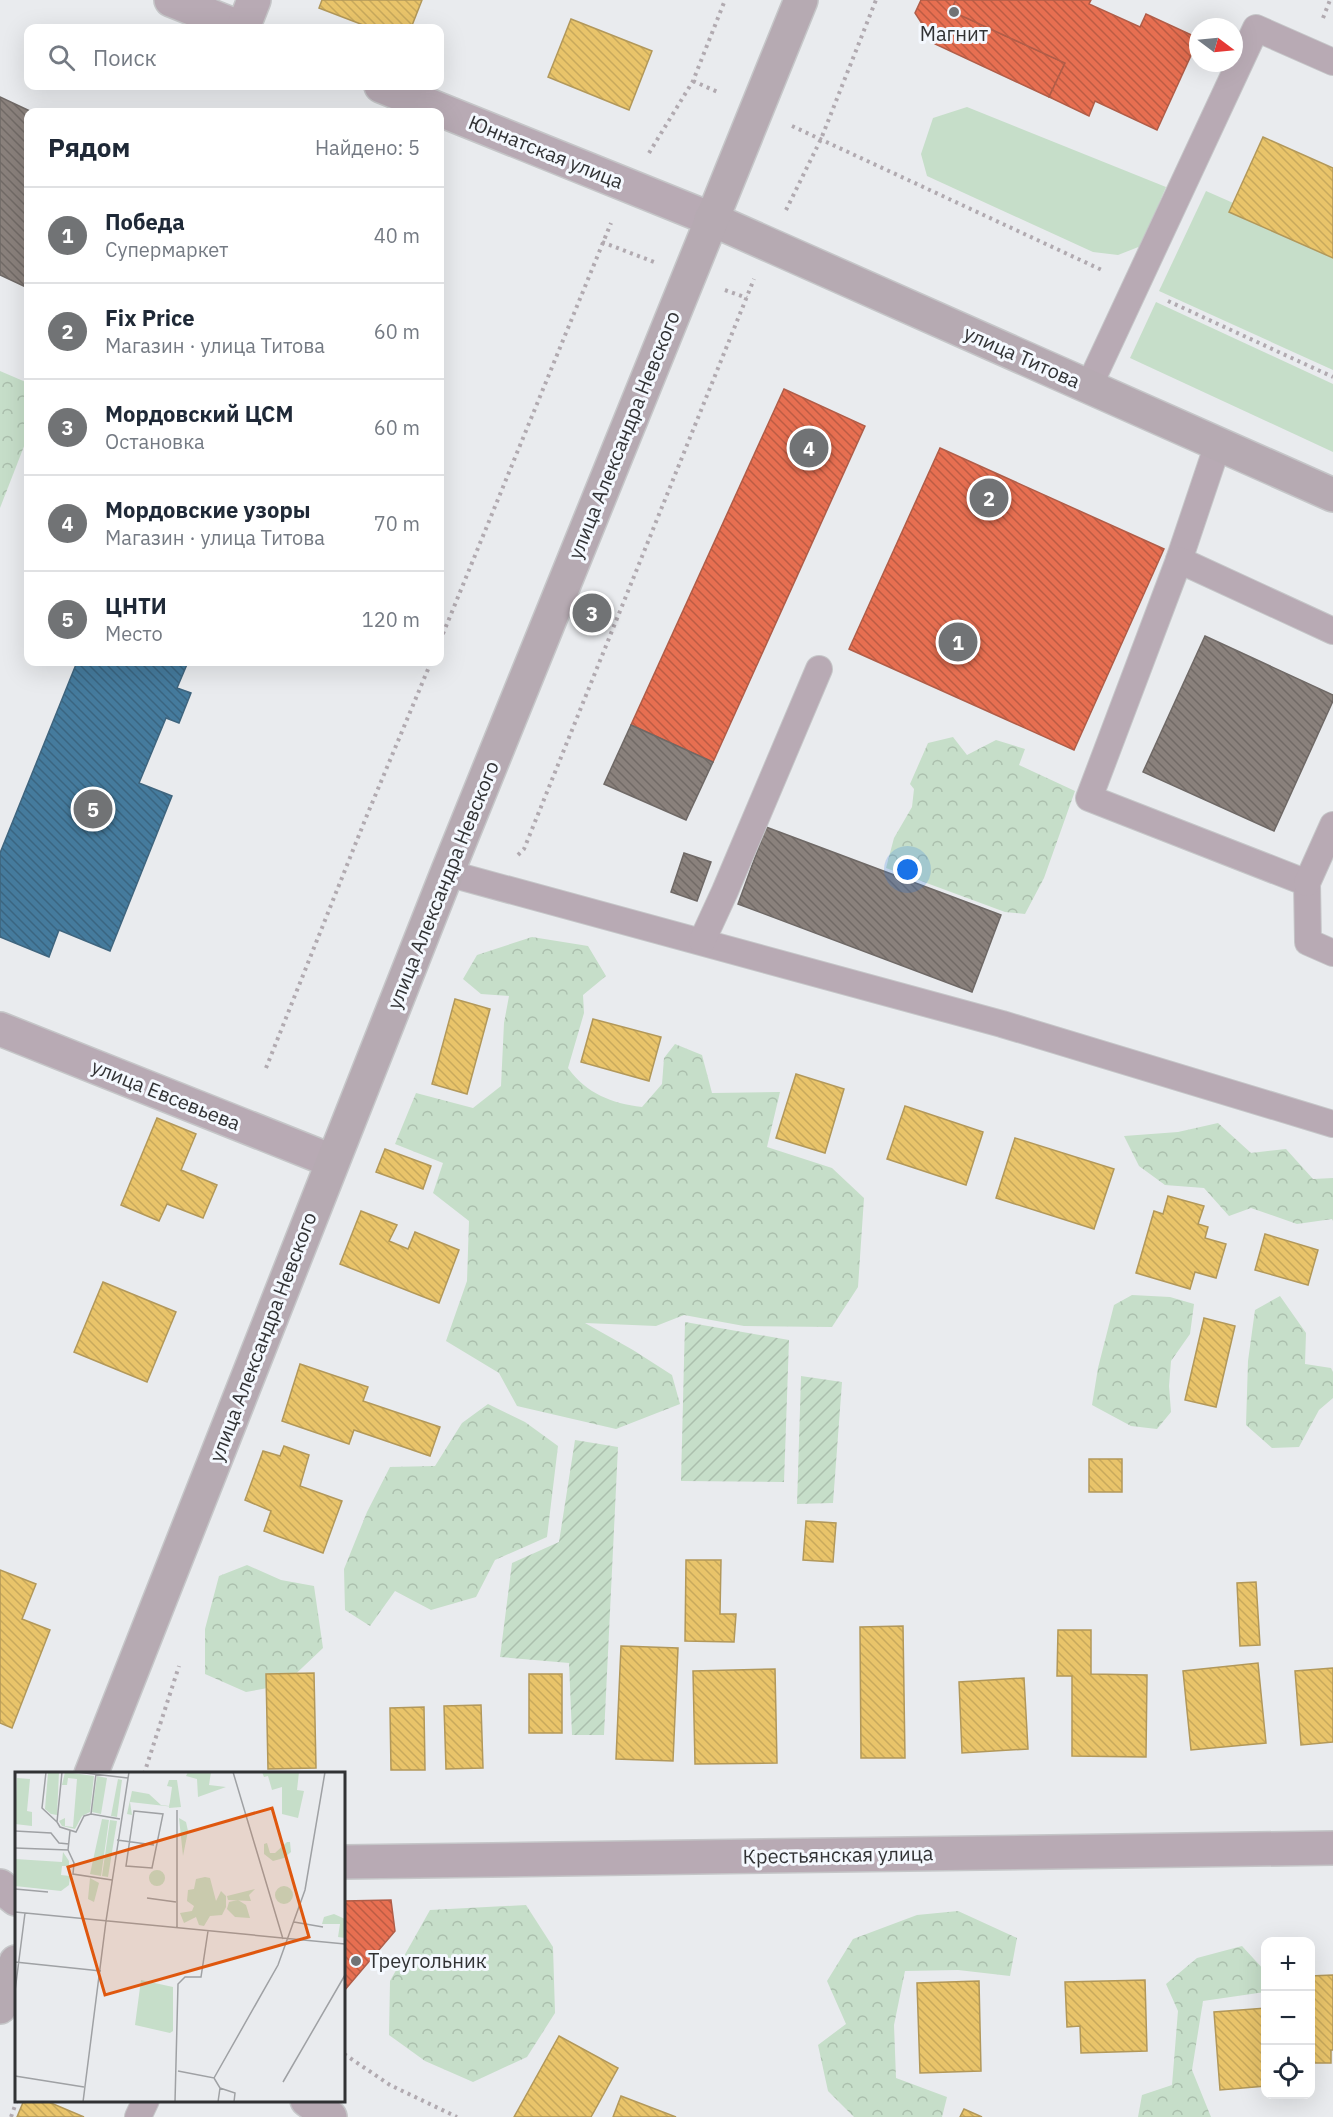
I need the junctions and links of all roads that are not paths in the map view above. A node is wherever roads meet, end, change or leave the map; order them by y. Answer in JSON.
{"nodes":[{"id":1,"x":171,"y":0,"type":"edge"},
{"id":2,"x":254,"y":0,"type":"edge"},
{"id":3,"x":801,"y":0,"type":"edge"},
{"id":4,"x":232,"y":24,"type":"edge"},
{"id":5,"x":244,"y":24,"type":"edge"},
{"id":6,"x":1333,"y":62,"type":"edge"},
{"id":7,"x":391,"y":90,"type":"edge"},
{"id":8,"x":436,"y":108,"type":"edge"},
{"id":9,"x":444,"y":111,"type":"edge"},
{"id":10,"x":711,"y":219,"type":"junction"},
{"id":11,"x":1089,"y":386,"type":"junction"},
{"id":12,"x":1218,"y":444,"type":"junction"},
{"id":13,"x":1333,"y":495,"type":"edge"},
{"id":14,"x":1179,"y":560,"type":"junction"},
{"id":15,"x":1333,"y":631,"type":"edge"},
{"id":16,"x":819,"y":669,"type":"dead end"},
{"id":17,"x":1333,"y":825,"type":"edge"},
{"id":18,"x":447,"y":873,"type":"junction"},
{"id":19,"x":1307,"y":884,"type":"junction"},
{"id":20,"x":702,"y":941,"type":"junction"},
{"id":21,"x":1333,"y":952,"type":"edge"},
{"id":22,"x":0,"y":1029,"type":"edge"},
{"id":23,"x":1333,"y":1124,"type":"edge"},
{"id":24,"x":332,"y":1161,"type":"junction"},
{"id":25,"x":91,"y":1772,"type":"edge"},
{"id":26,"x":1333,"y":1848,"type":"edge"},
{"id":27,"x":345,"y":1862,"type":"edge"},
{"id":28,"x":0,"y":1886,"type":"edge"},
{"id":29,"x":15,"y":1898,"type":"edge"},
{"id":30,"x":15,"y":1965,"type":"edge"},
{"id":31,"x":0,"y":2007,"type":"edge"},
{"id":32,"x":145,"y":2102,"type":"edge"},
{"id":33,"x":310,"y":2102,"type":"edge"},
{"id":34,"x":138,"y":2117,"type":"edge"},
{"id":35,"x":330,"y":2117,"type":"edge"}],
"edges":[{"from":1,"to":4,"type":"street"},
{"from":2,"to":5,"type":"street"},
{"from":3,"to":10,"type":"main road","name":"улица Александра Невского"},
{"from":6,"to":11,"type":"lane"},
{"from":7,"to":8,"type":"street","name":"Юннатская улица"},
{"from":9,"to":10,"type":"street","name":"Юннатская улица"},
{"from":10,"to":11,"type":"main road","name":"улица Титова"},
{"from":10,"to":18,"type":"main road","name":"улица Александра Невского"},
{"from":11,"to":12,"type":"main road","name":"улица Титова"},
{"from":12,"to":13,"type":"main road","name":"улица Титова"},
{"from":12,"to":14,"type":"lane"},
{"from":14,"to":15,"type":"lane"},
{"from":14,"to":19,"type":"lane"},
{"from":16,"to":20,"type":"lane"},
{"from":17,"to":19,"type":"lane"},
{"from":18,"to":20,"type":"lane"},
{"from":18,"to":24,"type":"main road","name":"улица Александра Невского"},
{"from":19,"to":21,"type":"lane"},
{"from":20,"to":23,"type":"lane"},
{"from":22,"to":24,"type":"street","name":"улица Евсевьева"},
{"from":24,"to":25,"type":"main road","name":"улица Александра Невского"},
{"from":26,"to":27,"type":"street","name":"Крестьянская улица"},
{"from":28,"to":29,"type":"street"},
{"from":30,"to":31,"type":"main road"},
{"from":32,"to":34,"type":"lane"},
{"from":33,"to":35,"type":"street"}]}
